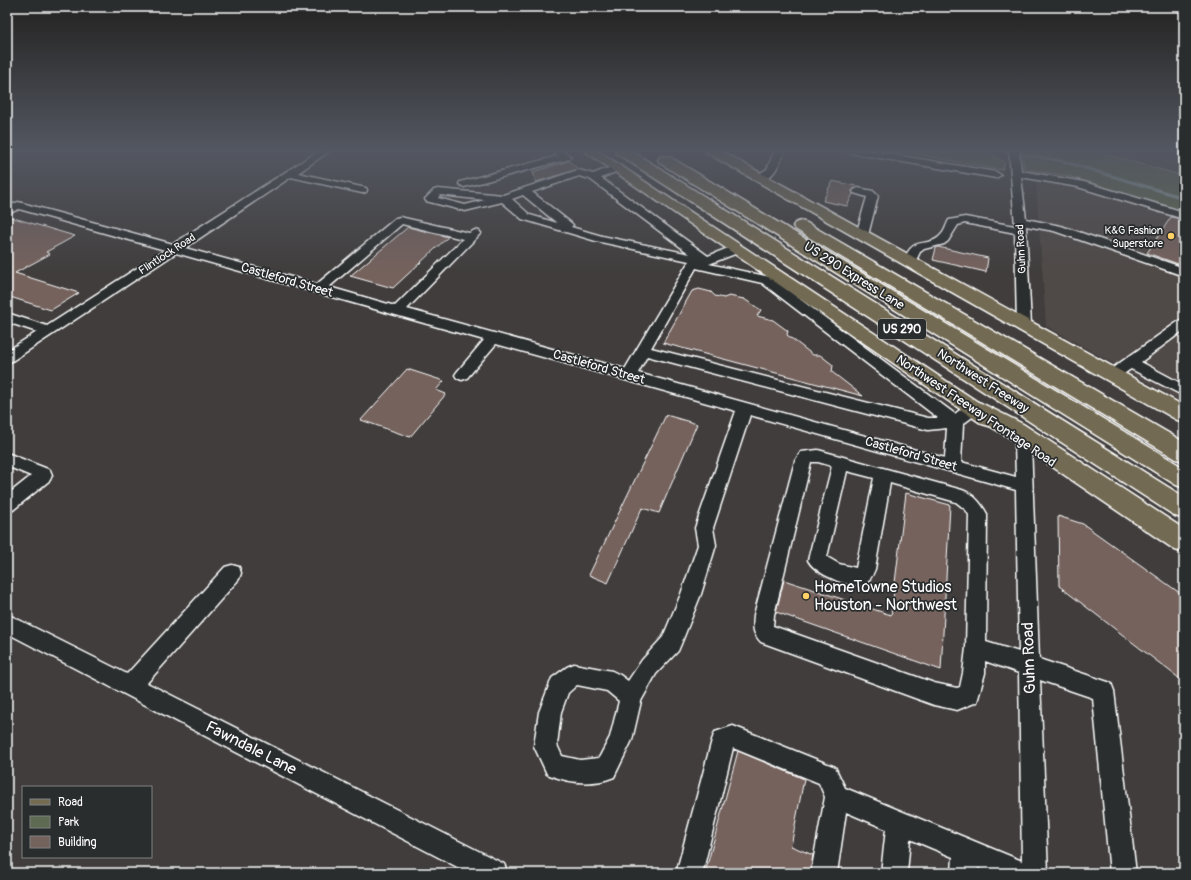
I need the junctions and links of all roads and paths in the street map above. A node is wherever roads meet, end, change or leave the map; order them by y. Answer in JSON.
{"nodes":[{"id":1,"x":263,"y":191,"type":"edge"},
{"id":2,"x":524,"y":191,"type":"joint"},
{"id":3,"x":614,"y":191,"type":"edge"},
{"id":4,"x":651,"y":191,"type":"edge"},
{"id":5,"x":685,"y":191,"type":"edge"},
{"id":6,"x":715,"y":191,"type":"edge"},
{"id":7,"x":741,"y":191,"type":"edge"},
{"id":8,"x":784,"y":191,"type":"edge"},
{"id":9,"x":858,"y":191,"type":"dead end"},
{"id":10,"x":1017,"y":191,"type":"edge"},
{"id":11,"x":1103,"y":191,"type":"edge"},
{"id":12,"x":504,"y":198,"type":"junction"},
{"id":13,"x":7,"y":211,"type":"edge"},
{"id":14,"x":1184,"y":216,"type":"edge"},
{"id":15,"x":1020,"y":226,"type":"junction"},
{"id":16,"x":574,"y":230,"type":"junction"},
{"id":17,"x":862,"y":234,"type":"junction"},
{"id":18,"x":736,"y":248,"type":"junction"},
{"id":19,"x":174,"y":249,"type":"junction"},
{"id":20,"x":707,"y":261,"type":"junction"},
{"id":21,"x":910,"y":261,"type":"junction"},
{"id":22,"x":1184,"y":272,"type":"edge"},
{"id":23,"x":782,"y":279,"type":"junction"},
{"id":24,"x":766,"y":280,"type":"junction"},
{"id":25,"x":319,"y":289,"type":"junction"},
{"id":26,"x":397,"y":310,"type":"junction"},
{"id":27,"x":7,"y":317,"type":"edge"},
{"id":28,"x":1184,"y":324,"type":"edge"},
{"id":29,"x":1024,"y":325,"type":"junction"},
{"id":30,"x":48,"y":331,"type":"junction"},
{"id":31,"x":494,"y":337,"type":"junction"},
{"id":32,"x":642,"y":350,"type":"junction"},
{"id":33,"x":7,"y":358,"type":"edge"},
{"id":34,"x":1130,"y":362,"type":"junction"},
{"id":35,"x":462,"y":375,"type":"dead end"},
{"id":36,"x":629,"y":375,"type":"junction"},
{"id":37,"x":1112,"y":375,"type":"junction"},
{"id":38,"x":1184,"y":391,"type":"edge"},
{"id":39,"x":745,"y":407,"type":"junction"},
{"id":40,"x":974,"y":408,"type":"junction"},
{"id":41,"x":1184,"y":415,"type":"edge"},
{"id":42,"x":955,"y":422,"type":"junction"},
{"id":43,"x":1023,"y":443,"type":"junction"},
{"id":44,"x":1184,"y":453,"type":"edge"},
{"id":45,"x":7,"y":459,"type":"edge"},
{"id":46,"x":841,"y":462,"type":"junction"},
{"id":47,"x":953,"y":465,"type":"junction"},
{"id":48,"x":883,"y":474,"type":"junction"},
{"id":49,"x":1184,"y":478,"type":"edge"},
{"id":50,"x":1024,"y":486,"type":"junction"},
{"id":51,"x":7,"y":505,"type":"edge"},
{"id":52,"x":1184,"y":509,"type":"edge"},
{"id":53,"x":1184,"y":542,"type":"edge"},
{"id":54,"x":1184,"y":552,"type":"edge"},
{"id":55,"x":232,"y":573,"type":"dead end"},
{"id":56,"x":7,"y":623,"type":"edge"},
{"id":57,"x":976,"y":648,"type":"junction"},
{"id":58,"x":1029,"y":667,"type":"junction"},
{"id":59,"x":130,"y":686,"type":"junction"},
{"id":60,"x":632,"y":697,"type":"junction"},
{"id":61,"x":837,"y":796,"type":"junction"},
{"id":62,"x":899,"y":822,"type":"junction"},
{"id":63,"x":965,"y":861,"type":"edge"},
{"id":64,"x":488,"y":871,"type":"edge"},
{"id":65,"x":691,"y":873,"type":"edge"},
{"id":66,"x":824,"y":873,"type":"edge"},
{"id":67,"x":894,"y":873,"type":"edge"},
{"id":68,"x":1021,"y":873,"type":"edge"},
{"id":69,"x":1035,"y":873,"type":"edge"},
{"id":70,"x":1123,"y":873,"type":"edge"}],
"edges":[{"from":1,"to":19,"type":"street","name":"Flintlock Road"},
{"from":2,"to":12,"type":"street"},
{"from":2,"to":16,"type":"street"},
{"from":3,"to":20,"type":"street"},
{"from":4,"to":18,"type":"main road","name":"Northwest Freeway Frontage Road"},
{"from":5,"to":52,"type":"highway","name":"Northwest Freeway","number":"US 290"},
{"from":6,"to":49,"type":"highway","name":"US 290 Express Lane"},
{"from":7,"to":44,"type":"highway","number":"US 290"},
{"from":8,"to":17,"type":"main road"},
{"from":9,"to":17,"type":"street"},
{"from":10,"to":15,"type":"street","name":"Guhn Road"},
{"from":11,"to":14,"type":"street"},
{"from":12,"to":12,"type":"street"},
{"from":12,"to":16,"type":"street"},
{"from":13,"to":19,"type":"street","name":"Castleford Street"},
{"from":15,"to":21,"type":"street"},
{"from":15,"to":22,"type":"street"},
{"from":15,"to":29,"type":"street","name":"Guhn Road"},
{"from":16,"to":20,"type":"street"},
{"from":17,"to":21,"type":"main road"},
{"from":18,"to":20,"type":"street"},
{"from":18,"to":23,"type":"main road","name":"Northwest Freeway Frontage Road"},
{"from":19,"to":25,"type":"street","name":"Castleford Street"},
{"from":19,"to":30,"type":"street","name":"Flintlock Road"},
{"from":21,"to":29,"type":"main road"},
{"from":23,"to":24,"type":"street"},
{"from":23,"to":40,"type":"main road","name":"Northwest Freeway Frontage Road"},
{"from":24,"to":32,"type":"street"},
{"from":24,"to":42,"type":"street"},
{"from":25,"to":26,"type":"street","name":"Castleford Street"},
{"from":25,"to":26,"type":"street"},
{"from":26,"to":31,"type":"street","name":"Castleford Street"},
{"from":27,"to":30,"type":"street"},
{"from":28,"to":34,"type":"street"},
{"from":29,"to":37,"type":"main road"},
{"from":30,"to":33,"type":"street","name":"Flintlock Road"},
{"from":31,"to":35,"type":"street"},
{"from":31,"to":36,"type":"street","name":"Castleford Street"},
{"from":32,"to":36,"type":"street"},
{"from":32,"to":42,"type":"street"},
{"from":34,"to":37,"type":"street"},
{"from":34,"to":38,"type":"street"},
{"from":36,"to":39,"type":"street","name":"Castleford Street"},
{"from":37,"to":41,"type":"main road"},
{"from":39,"to":47,"type":"street","name":"Castleford Street"},
{"from":39,"to":60,"type":"street"},
{"from":40,"to":42,"type":"street"},
{"from":40,"to":43,"type":"main road","name":"Northwest Freeway Frontage Road"},
{"from":40,"to":53,"type":"highway"},
{"from":42,"to":47,"type":"street"},
{"from":43,"to":50,"type":"street","name":"Guhn Road"},
{"from":43,"to":54,"type":"main road","name":"Northwest Freeway Frontage Road"},
{"from":45,"to":51,"type":"street"},
{"from":46,"to":48,"type":"street"},
{"from":46,"to":48,"type":"street"},
{"from":46,"to":57,"type":"street"},
{"from":47,"to":50,"type":"street","name":"Castleford Street"},
{"from":48,"to":57,"type":"street"},
{"from":50,"to":58,"type":"street","name":"Guhn Road"},
{"from":55,"to":59,"type":"street"},
{"from":56,"to":59,"type":"street","name":"Fawndale Lane"},
{"from":57,"to":58,"type":"street"},
{"from":58,"to":69,"type":"street","name":"Guhn Road"},
{"from":58,"to":70,"type":"street"},
{"from":59,"to":64,"type":"street","name":"Fawndale Lane"},
{"from":60,"to":60,"type":"street"},
{"from":61,"to":62,"type":"street"},
{"from":61,"to":65,"type":"street"},
{"from":61,"to":66,"type":"street"},
{"from":62,"to":63,"type":"street"},
{"from":62,"to":67,"type":"street"},
{"from":63,"to":68,"type":"street"}]}
